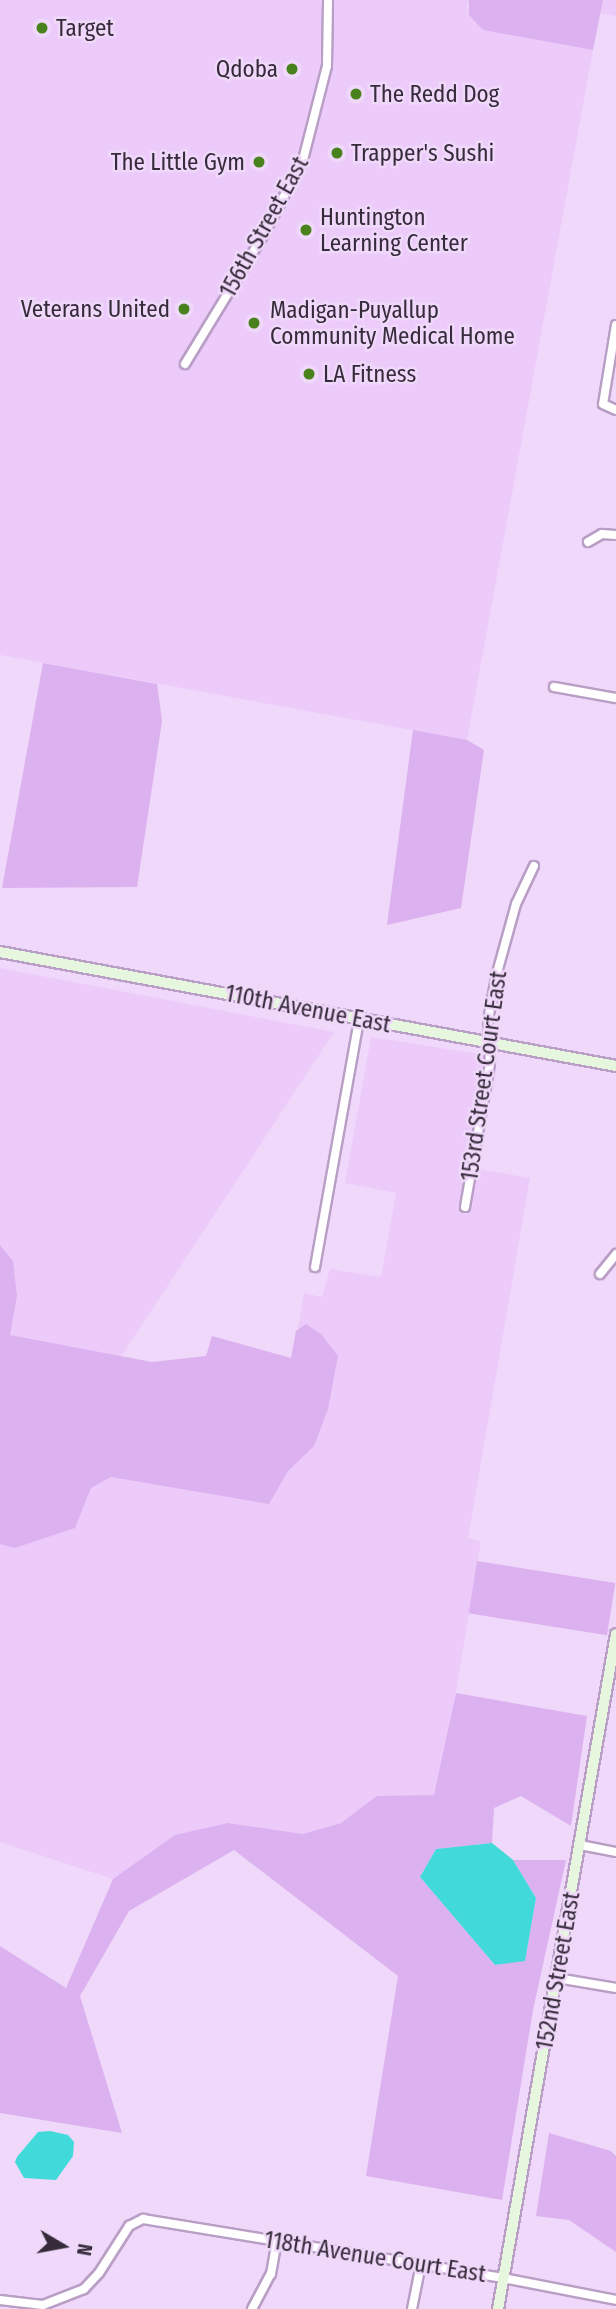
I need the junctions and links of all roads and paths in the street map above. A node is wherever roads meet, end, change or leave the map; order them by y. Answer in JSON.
{"nodes":[{"id":1,"x":328,"y":0,"type":"edge"},
{"id":2,"x":616,"y":325,"type":"edge"},
{"id":3,"x":185,"y":364,"type":"dead end"},
{"id":4,"x":616,"y":410,"type":"edge"},
{"id":5,"x":616,"y":535,"type":"edge"},
{"id":6,"x":588,"y":542,"type":"dead end"},
{"id":7,"x":554,"y":687,"type":"dead end"},
{"id":8,"x":616,"y":698,"type":"edge"},
{"id":9,"x":534,"y":866,"type":"dead end"},
{"id":10,"x":0,"y":951,"type":"edge"},
{"id":11,"x":359,"y":1019,"type":"junction"},
{"id":12,"x":488,"y":1044,"type":"junction"},
{"id":13,"x":616,"y":1066,"type":"edge"},
{"id":14,"x":465,"y":1207,"type":"dead end"},
{"id":15,"x":616,"y":1254,"type":"edge"},
{"id":16,"x":315,"y":1267,"type":"dead end"},
{"id":17,"x":600,"y":1274,"type":"dead end"},
{"id":18,"x":616,"y":1634,"type":"edge"},
{"id":19,"x":580,"y":1845,"type":"junction"},
{"id":20,"x":616,"y":1852,"type":"edge"},
{"id":21,"x":557,"y":1978,"type":"junction"},
{"id":22,"x":616,"y":1988,"type":"edge"},
{"id":23,"x":276,"y":2241,"type":"junction"},
{"id":24,"x":421,"y":2264,"type":"junction"},
{"id":25,"x":503,"y":2278,"type":"junction"},
{"id":26,"x":0,"y":2300,"type":"edge"},
{"id":27,"x":616,"y":2300,"type":"edge"},
{"id":28,"x":252,"y":2309,"type":"edge"},
{"id":29,"x":412,"y":2309,"type":"edge"},
{"id":30,"x":498,"y":2309,"type":"edge"}],
"edges":[{"from":1,"to":3,"type":"street","name":"156th Street East"},
{"from":2,"to":4,"type":"street"},
{"from":5,"to":6,"type":"street"},
{"from":7,"to":8,"type":"street"},
{"from":9,"to":12,"type":"street","name":"153rd Street Court East"},
{"from":10,"to":11,"type":"main road","name":"110th Avenue East"},
{"from":11,"to":12,"type":"main road","name":"110th Avenue East"},
{"from":11,"to":16,"type":"street"},
{"from":12,"to":13,"type":"main road","name":"110th Avenue East"},
{"from":12,"to":14,"type":"street","name":"153rd Street Court East"},
{"from":15,"to":17,"type":"street"},
{"from":18,"to":19,"type":"main road","name":"152nd Street East"},
{"from":19,"to":20,"type":"street"},
{"from":19,"to":21,"type":"main road","name":"152nd Street East"},
{"from":21,"to":22,"type":"street"},
{"from":21,"to":25,"type":"main road","name":"152nd Street East"},
{"from":23,"to":24,"type":"street","name":"118th Avenue Court East"},
{"from":23,"to":26,"type":"street","name":"118th Avenue Court East"},
{"from":23,"to":28,"type":"street"},
{"from":24,"to":25,"type":"street","name":"118th Avenue Court East"},
{"from":24,"to":29,"type":"street"},
{"from":25,"to":27,"type":"street","name":"118th Avenue Court East"},
{"from":25,"to":30,"type":"main road","name":"152nd Street East"}]}
